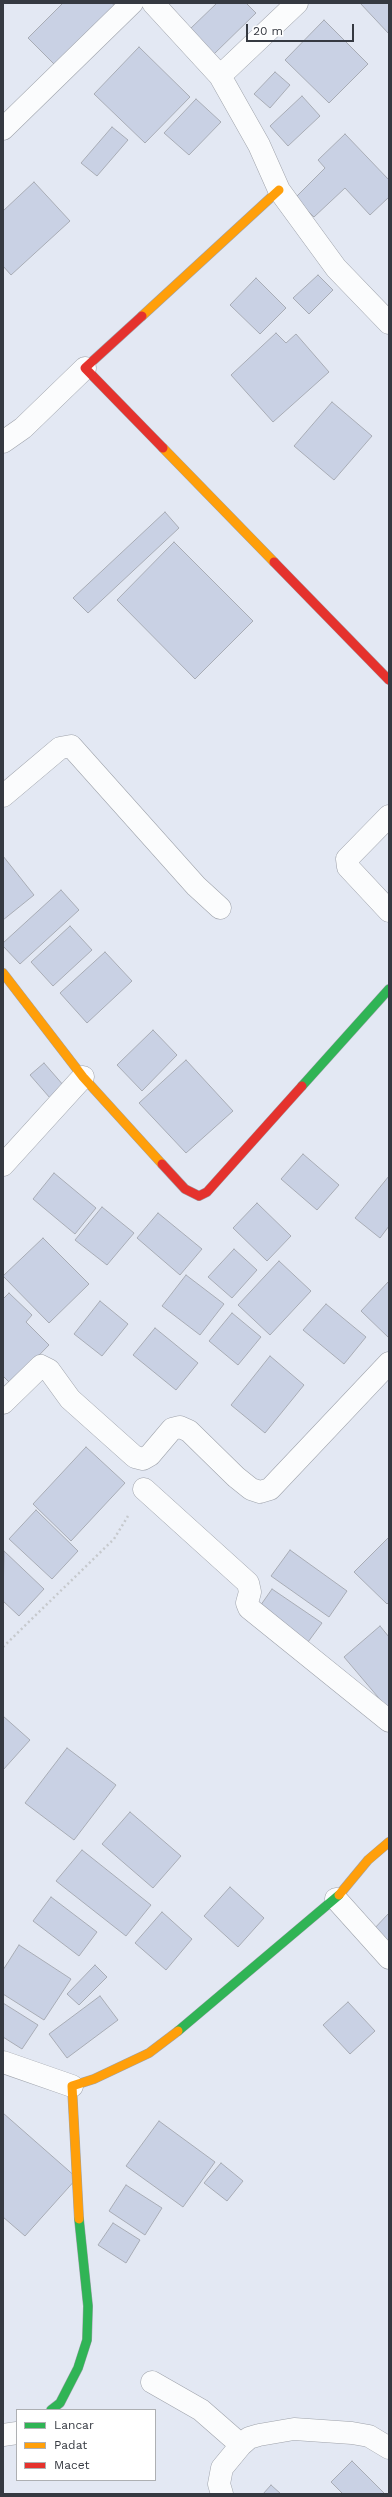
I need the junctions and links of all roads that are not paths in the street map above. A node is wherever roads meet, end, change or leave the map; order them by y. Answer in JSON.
{"nodes":[{"id":1,"x":132,"y":3,"type":"edge"},
{"id":2,"x":153,"y":3,"type":"edge"},
{"id":3,"x":297,"y":3,"type":"edge"},
{"id":4,"x":220,"y":76,"type":"junction"},
{"id":5,"x":3,"y":129,"type":"edge"},
{"id":6,"x":279,"y":190,"type":"junction"},
{"id":7,"x":389,"y":323,"type":"edge"},
{"id":8,"x":85,"y":368,"type":"junction"},
{"id":9,"x":3,"y":442,"type":"edge"},
{"id":10,"x":389,"y":680,"type":"edge"},
{"id":11,"x":3,"y":796,"type":"edge"},
{"id":12,"x":389,"y":816,"type":"edge"},
{"id":13,"x":220,"y":908,"type":"dead end"},
{"id":14,"x":389,"y":911,"type":"edge"},
{"id":15,"x":3,"y":973,"type":"edge"},
{"id":16,"x":389,"y":989,"type":"edge"},
{"id":17,"x":84,"y":1077,"type":"junction"},
{"id":18,"x":3,"y":1165,"type":"edge"},
{"id":19,"x":389,"y":1363,"type":"edge"},
{"id":20,"x":3,"y":1403,"type":"edge"},
{"id":21,"x":144,"y":1489,"type":"road end"},
{"id":22,"x":389,"y":1721,"type":"edge"},
{"id":23,"x":389,"y":1842,"type":"edge"},
{"id":24,"x":336,"y":1899,"type":"junction"},
{"id":25,"x":389,"y":1958,"type":"edge"},
{"id":26,"x":3,"y":2062,"type":"edge"},
{"id":27,"x":72,"y":2086,"type":"junction"},
{"id":28,"x":152,"y":2382,"type":"dead end"},
{"id":29,"x":52,"y":2409,"type":"edge"},
{"id":30,"x":16,"y":2433,"type":"edge"},
{"id":31,"x":3,"y":2435,"type":"edge"},
{"id":32,"x":241,"y":2445,"type":"junction"},
{"id":33,"x":389,"y":2448,"type":"edge"},
{"id":34,"x":222,"y":2494,"type":"edge"}],
"edges":[{"from":1,"to":5,"type":"street"},
{"from":2,"to":4,"type":"street"},
{"from":3,"to":4,"type":"street"},
{"from":4,"to":6,"type":"street"},
{"from":6,"to":7,"type":"street"},
{"from":6,"to":8,"type":"street"},
{"from":8,"to":9,"type":"street"},
{"from":8,"to":10,"type":"street"},
{"from":11,"to":13,"type":"street"},
{"from":12,"to":14,"type":"street"},
{"from":15,"to":17,"type":"street"},
{"from":16,"to":17,"type":"street"},
{"from":17,"to":18,"type":"street"},
{"from":19,"to":20,"type":"street"},
{"from":21,"to":22,"type":"street"},
{"from":23,"to":24,"type":"street"},
{"from":24,"to":25,"type":"street"},
{"from":24,"to":27,"type":"street"},
{"from":26,"to":27,"type":"street"},
{"from":27,"to":29,"type":"street"},
{"from":28,"to":32,"type":"street"},
{"from":30,"to":31,"type":"street"},
{"from":32,"to":33,"type":"street"},
{"from":32,"to":34,"type":"street"}]}
